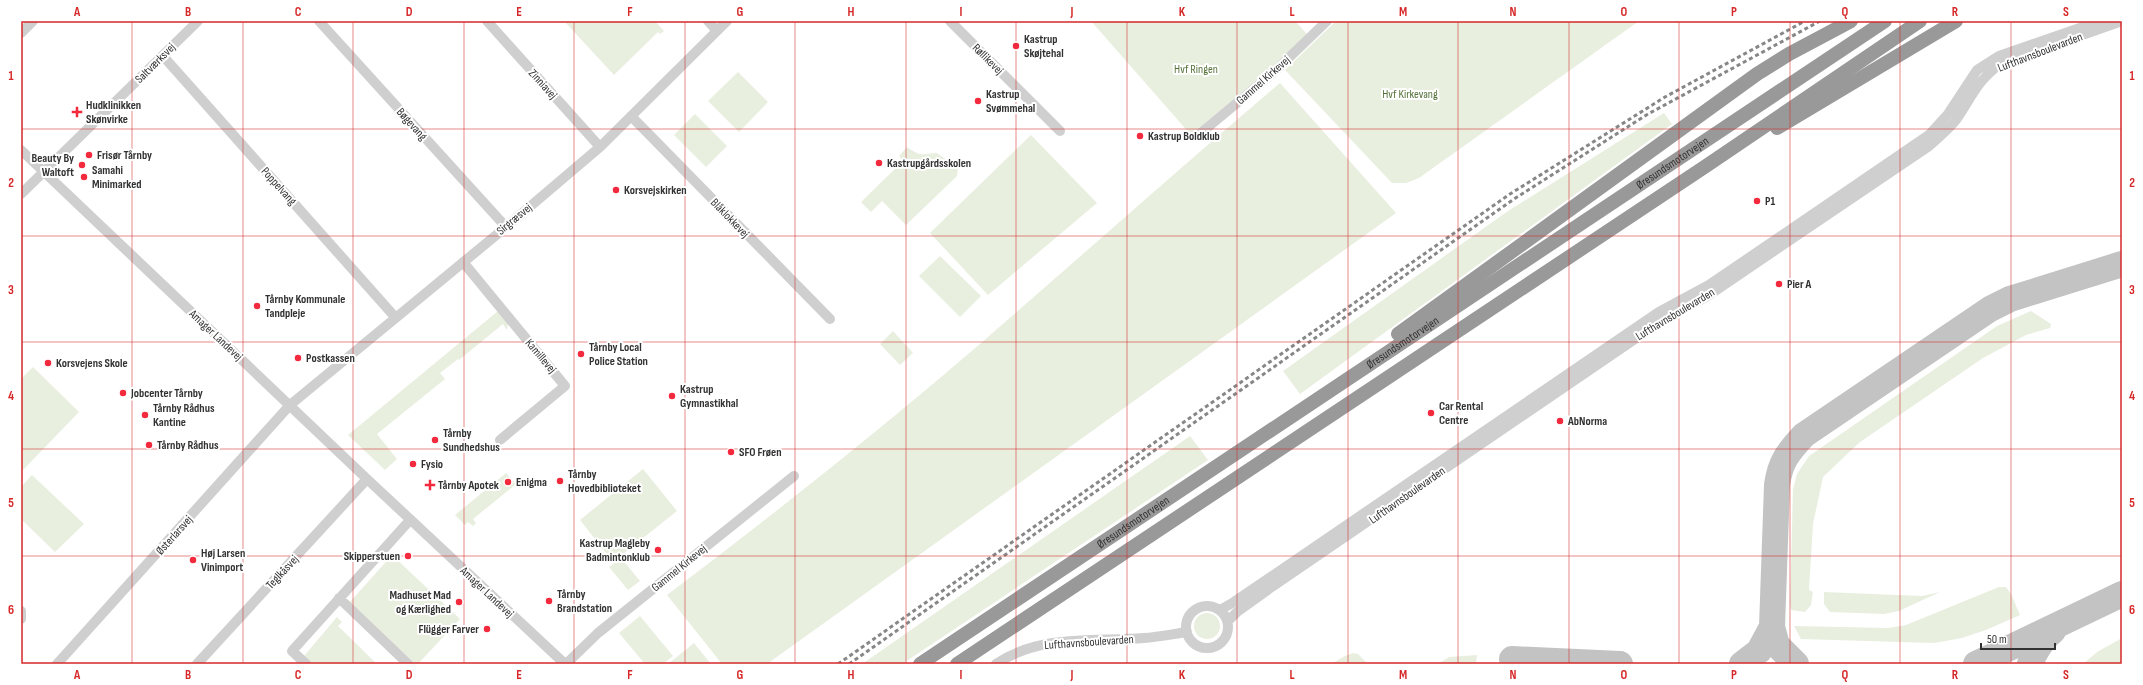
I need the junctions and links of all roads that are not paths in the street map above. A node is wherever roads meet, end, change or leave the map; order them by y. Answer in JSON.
{"nodes":[{"id":1,"x":33,"y":21,"type":"edge"},
{"id":2,"x":198,"y":21,"type":"edge"},
{"id":3,"x":319,"y":21,"type":"edge"},
{"id":4,"x":487,"y":21,"type":"edge"},
{"id":5,"x":708,"y":21,"type":"edge"},
{"id":6,"x":727,"y":21,"type":"edge"},
{"id":7,"x":950,"y":21,"type":"edge"},
{"id":8,"x":1327,"y":21,"type":"edge"},
{"id":9,"x":1851,"y":21,"type":"edge"},
{"id":10,"x":1885,"y":21,"type":"edge"},
{"id":11,"x":1920,"y":21,"type":"edge"},
{"id":12,"x":1956,"y":21,"type":"edge"},
{"id":13,"x":2100,"y":21,"type":"edge"},
{"id":14,"x":2122,"y":22,"type":"edge"},
{"id":15,"x":717,"y":31,"type":"junction"},
{"id":16,"x":21,"y":33,"type":"edge"},
{"id":17,"x":163,"y":56,"type":"junction"},
{"id":18,"x":632,"y":116,"type":"junction"},
{"id":19,"x":1060,"y":131,"type":"dead end"},
{"id":20,"x":1196,"y":137,"type":"dead end"},
{"id":21,"x":600,"y":147,"type":"junction"},
{"id":22,"x":21,"y":150,"type":"edge"},
{"id":23,"x":1706,"y":166,"type":"junction"},
{"id":24,"x":44,"y":172,"type":"junction"},
{"id":25,"x":21,"y":194,"type":"edge"},
{"id":26,"x":506,"y":227,"type":"junction"},
{"id":27,"x":463,"y":262,"type":"junction"},
{"id":28,"x":395,"y":316,"type":"junction"},
{"id":29,"x":830,"y":319,"type":"dead end"},
{"id":30,"x":290,"y":405,"type":"junction"},
{"id":31,"x":1295,"y":412,"type":"junction"},
{"id":32,"x":500,"y":440,"type":"dead end"},
{"id":33,"x":794,"y":476,"type":"dead end"},
{"id":34,"x":367,"y":479,"type":"junction"},
{"id":35,"x":410,"y":520,"type":"junction"},
{"id":36,"x":339,"y":598,"type":"junction"},
{"id":37,"x":1220,"y":610,"type":"junction"},
{"id":38,"x":21,"y":611,"type":"edge"},
{"id":39,"x":21,"y":619,"type":"edge"},
{"id":40,"x":1228,"y":621,"type":"junction"},
{"id":41,"x":1187,"y":632,"type":"junction"},
{"id":42,"x":57,"y":664,"type":"edge"},
{"id":43,"x":197,"y":664,"type":"edge"},
{"id":44,"x":306,"y":664,"type":"edge"},
{"id":45,"x":408,"y":664,"type":"edge"},
{"id":46,"x":565,"y":664,"type":"edge"},
{"id":47,"x":920,"y":664,"type":"edge"},
{"id":48,"x":957,"y":664,"type":"edge"},
{"id":49,"x":996,"y":664,"type":"edge"}],
"edges":[{"from":1,"to":16,"type":"street"},
{"from":2,"to":17,"type":"street","name":"Saltværksvej"},
{"from":3,"to":26,"type":"street","name":"Bøgevang"},
{"from":4,"to":21,"type":"street","name":"Zinniavej"},
{"from":5,"to":15,"type":"street"},
{"from":6,"to":15,"type":"street","name":"Sirgræsvej"},
{"from":7,"to":19,"type":"street","name":"Røllikevej"},
{"from":8,"to":20,"type":"street","name":"Gammel Kirkevej"},
{"from":9,"to":31,"type":"highway"},
{"from":10,"to":31,"type":"highway","name":"Øresundsmotorvejen"},
{"from":11,"to":23,"type":"highway","name":"Øresundsmotorvejen"},
{"from":12,"to":23,"type":"highway"},
{"from":13,"to":37,"type":"street","name":"Lufthavnsboulevarden"},
{"from":14,"to":40,"type":"street","name":"Lufthavnsboulevarden"},
{"from":15,"to":18,"type":"street","name":"Sirgræsvej"},
{"from":17,"to":24,"type":"street","name":"Saltværksvej"},
{"from":17,"to":28,"type":"street","name":"Poppelvang"},
{"from":18,"to":21,"type":"street","name":"Sirgræsvej"},
{"from":18,"to":29,"type":"street","name":"Blåklokkevej"},
{"from":21,"to":26,"type":"street","name":"Sirgræsvej"},
{"from":22,"to":24,"type":"street","name":"Amager Landevej"},
{"from":23,"to":48,"type":"highway","name":"Øresundsmotorvejen"},
{"from":24,"to":25,"type":"street","name":"Saltværksvej"},
{"from":24,"to":30,"type":"street","name":"Amager Landevej"},
{"from":26,"to":27,"type":"street","name":"Sirgræsvej"},
{"from":27,"to":28,"type":"street","name":"Sirgræsvej"},
{"from":27,"to":32,"type":"street","name":"Kamillevej"},
{"from":28,"to":30,"type":"street","name":"Sirgræsvej"},
{"from":30,"to":34,"type":"street","name":"Amager Landevej"},
{"from":30,"to":42,"type":"street","name":"Østerlarsvej"},
{"from":31,"to":47,"type":"highway","name":"Øresundsmotorvejen"},
{"from":33,"to":46,"type":"street","name":"Gammel Kirkevej"},
{"from":34,"to":35,"type":"street","name":"Amager Landevej"},
{"from":34,"to":43,"type":"street","name":"Teglkåsvej"},
{"from":35,"to":36,"type":"street"},
{"from":35,"to":46,"type":"street","name":"Amager Landevej"},
{"from":36,"to":44,"type":"street"},
{"from":36,"to":45,"type":"street"},
{"from":37,"to":40,"type":"street"},
{"from":37,"to":41,"type":"street"},
{"from":38,"to":39,"type":"street"},
{"from":40,"to":41,"type":"street"},
{"from":41,"to":49,"type":"street","name":"Lufthavnsboulevarden"}]}
